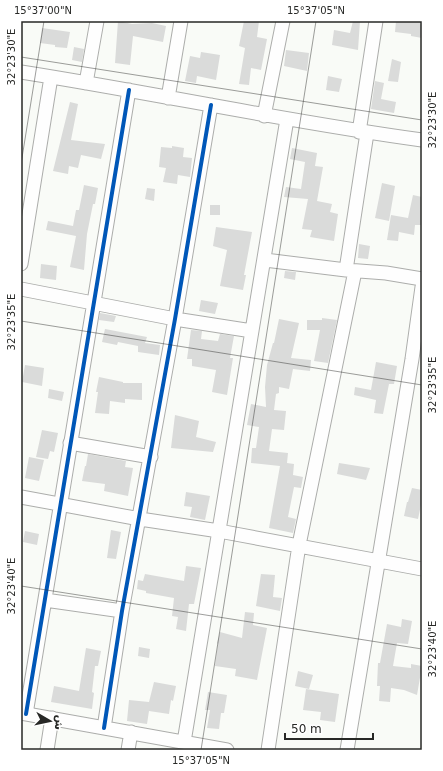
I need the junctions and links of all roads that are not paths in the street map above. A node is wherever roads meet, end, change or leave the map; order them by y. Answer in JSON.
{"nodes":[{"id":1,"x":97,"y":21,"type":"edge"},
{"id":2,"x":181,"y":21,"type":"edge"},
{"id":3,"x":282,"y":21,"type":"edge"},
{"id":4,"x":376,"y":21,"type":"edge"},
{"id":5,"x":21,"y":72,"type":"edge"},
{"id":6,"x":51,"y":77,"type":"junction"},
{"id":7,"x":86,"y":83,"type":"junction"},
{"id":8,"x":129,"y":90,"type":"junction"},
{"id":9,"x":168,"y":98,"type":"junction"},
{"id":10,"x":211,"y":105,"type":"junction"},
{"id":11,"x":264,"y":116,"type":"junction"},
{"id":12,"x":288,"y":119,"type":"junction"},
{"id":13,"x":363,"y":132,"type":"junction"},
{"id":14,"x":422,"y":140,"type":"edge"},
{"id":15,"x":265,"y":260,"type":"junction"},
{"id":16,"x":21,"y":264,"type":"edge"},
{"id":17,"x":350,"y":271,"type":"junction"},
{"id":18,"x":422,"y":279,"type":"edge"},
{"id":19,"x":422,"y":287,"type":"edge"},
{"id":20,"x":21,"y":289,"type":"edge"},
{"id":21,"x":93,"y":304,"type":"junction"},
{"id":22,"x":176,"y":319,"type":"junction"},
{"id":23,"x":252,"y":331,"type":"junction"},
{"id":24,"x":417,"y":359,"type":"edge"},
{"id":25,"x":70,"y":443,"type":"junction"},
{"id":26,"x":151,"y":457,"type":"junction"},
{"id":27,"x":21,"y":497,"type":"edge"},
{"id":28,"x":60,"y":503,"type":"junction"},
{"id":29,"x":140,"y":519,"type":"junction"},
{"id":30,"x":220,"y":531,"type":"junction"},
{"id":31,"x":299,"y":545,"type":"junction"},
{"id":32,"x":378,"y":560,"type":"junction"},
{"id":33,"x":422,"y":569,"type":"edge"},
{"id":34,"x":45,"y":600,"type":"junction"},
{"id":35,"x":122,"y":611,"type":"junction"},
{"id":36,"x":23,"y":713,"type":"edge"},
{"id":37,"x":52,"y":718,"type":"junction"},
{"id":38,"x":104,"y":728,"type":"junction"},
{"id":39,"x":131,"y":732,"type":"junction"},
{"id":40,"x":184,"y":742,"type":"junction"},
{"id":41,"x":208,"y":748,"type":"edge"},
{"id":42,"x":48,"y":750,"type":"edge"},
{"id":43,"x":128,"y":750,"type":"edge"},
{"id":44,"x":227,"y":750,"type":"edge"},
{"id":45,"x":268,"y":750,"type":"edge"},
{"id":46,"x":347,"y":750,"type":"edge"}],
"edges":[{"from":1,"to":7,"type":"street"},
{"from":2,"to":9,"type":"street"},
{"from":3,"to":11,"type":"street"},
{"from":4,"to":13,"type":"street"},
{"from":5,"to":6,"type":"street"},
{"from":6,"to":7,"type":"street"},
{"from":6,"to":16,"type":"street"},
{"from":7,"to":8,"type":"street"},
{"from":8,"to":9,"type":"street"},
{"from":8,"to":21,"type":"street"},
{"from":9,"to":10,"type":"street"},
{"from":10,"to":11,"type":"street"},
{"from":10,"to":22,"type":"street"},
{"from":11,"to":12,"type":"street"},
{"from":12,"to":13,"type":"street"},
{"from":12,"to":15,"type":"street"},
{"from":13,"to":14,"type":"street"},
{"from":13,"to":17,"type":"street"},
{"from":15,"to":17,"type":"street"},
{"from":15,"to":23,"type":"street"},
{"from":17,"to":18,"type":"street"},
{"from":17,"to":31,"type":"street"},
{"from":19,"to":24,"type":"street"},
{"from":20,"to":21,"type":"street"},
{"from":21,"to":22,"type":"street"},
{"from":21,"to":25,"type":"street"},
{"from":22,"to":23,"type":"street"},
{"from":22,"to":26,"type":"street"},
{"from":23,"to":30,"type":"street"},
{"from":24,"to":32,"type":"street"},
{"from":25,"to":26,"type":"street"},
{"from":25,"to":28,"type":"street"},
{"from":26,"to":29,"type":"street"},
{"from":27,"to":28,"type":"street"},
{"from":28,"to":29,"type":"street"},
{"from":28,"to":34,"type":"street"},
{"from":29,"to":30,"type":"street"},
{"from":29,"to":35,"type":"street"},
{"from":30,"to":31,"type":"street"},
{"from":30,"to":40,"type":"street"},
{"from":31,"to":32,"type":"street"},
{"from":31,"to":45,"type":"street"},
{"from":32,"to":33,"type":"street"},
{"from":32,"to":46,"type":"street"},
{"from":34,"to":35,"type":"street"},
{"from":34,"to":36,"type":"street"},
{"from":35,"to":38,"type":"street"},
{"from":36,"to":37,"type":"street"},
{"from":37,"to":38,"type":"street"},
{"from":37,"to":42,"type":"street"},
{"from":38,"to":39,"type":"street"},
{"from":39,"to":40,"type":"street"},
{"from":39,"to":43,"type":"street"},
{"from":40,"to":41,"type":"street"},
{"from":41,"to":44,"type":"street"}]}
